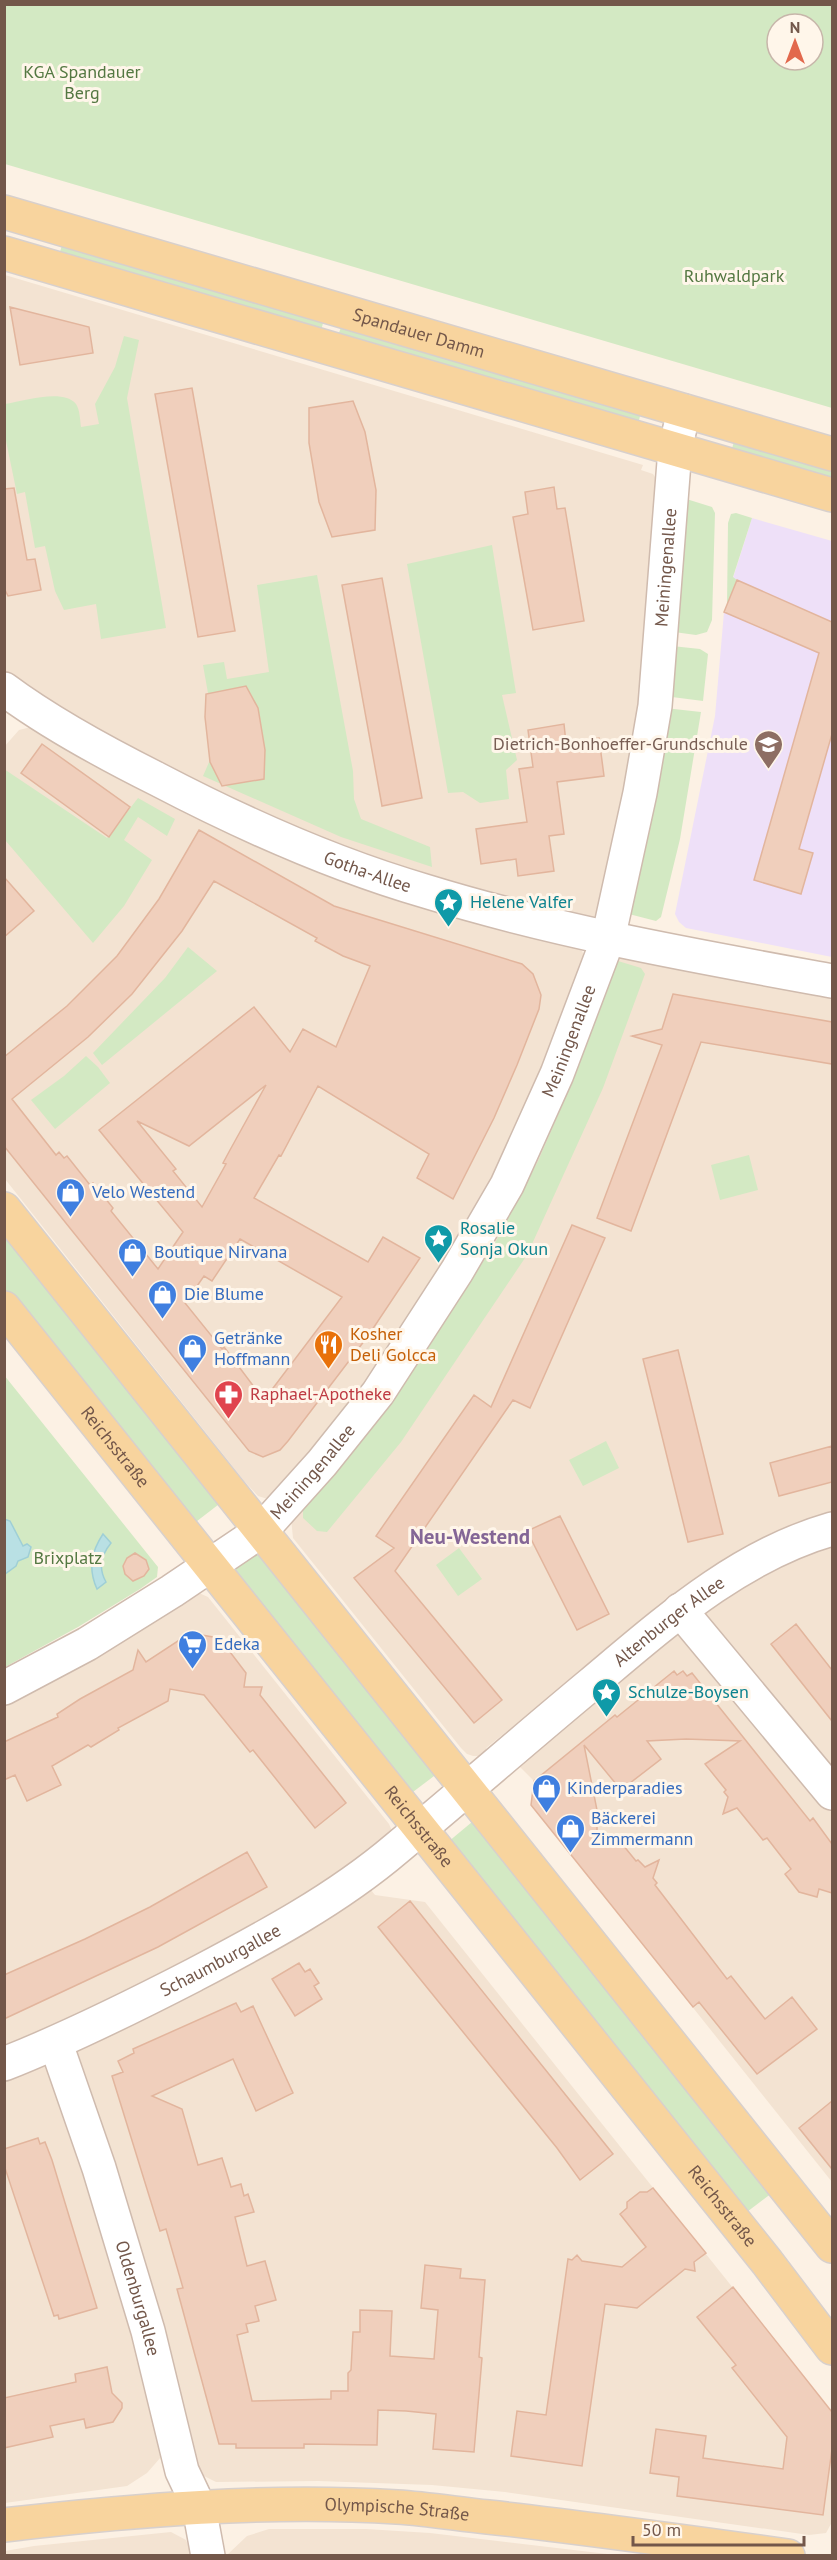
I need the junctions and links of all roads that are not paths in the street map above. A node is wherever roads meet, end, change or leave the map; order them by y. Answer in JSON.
{"nodes":[{"id":1,"x":4,"y":212,"type":"edge"},
{"id":2,"x":4,"y":253,"type":"edge"},
{"id":3,"x":684,"y":411,"type":"junction"},
{"id":4,"x":675,"y":449,"type":"junction"},
{"id":5,"x":832,"y":454,"type":"edge"},
{"id":6,"x":832,"y":495,"type":"edge"},
{"id":7,"x":9,"y":701,"type":"edge"},
{"id":8,"x":609,"y":939,"type":"junction"},
{"id":9,"x":832,"y":981,"type":"edge"},
{"id":10,"x":4,"y":1209,"type":"edge"},
{"id":11,"x":4,"y":1308,"type":"edge"},
{"id":12,"x":832,"y":1529,"type":"edge"},
{"id":13,"x":261,"y":1531,"type":"junction"},
{"id":14,"x":209,"y":1566,"type":"junction"},
{"id":15,"x":680,"y":1610,"type":"junction"},
{"id":16,"x":4,"y":1688,"type":"edge"},
{"id":17,"x":466,"y":1788,"type":"junction"},
{"id":18,"x":832,"y":1793,"type":"edge"},
{"id":19,"x":420,"y":1828,"type":"junction"},
{"id":20,"x":56,"y":2044,"type":"junction"},
{"id":21,"x":4,"y":2064,"type":"edge"},
{"id":22,"x":832,"y":2246,"type":"edge"},
{"id":23,"x":832,"y":2348,"type":"edge"},
{"id":24,"x":199,"y":2507,"type":"junction"},
{"id":25,"x":4,"y":2525,"type":"edge"},
{"id":26,"x":208,"y":2556,"type":"edge"},
{"id":27,"x":788,"y":2556,"type":"edge"}],
"edges":[{"from":1,"to":3,"type":"main road","name":"Spandauer Damm"},
{"from":2,"to":4,"type":"main road"},
{"from":3,"to":4,"type":"street","name":"Meiningenallee"},
{"from":3,"to":5,"type":"main road","name":"Spandauer Damm"},
{"from":4,"to":6,"type":"main road"},
{"from":4,"to":8,"type":"street","name":"Meiningenallee"},
{"from":7,"to":8,"type":"street","name":"Gotha-Allee"},
{"from":8,"to":9,"type":"street","name":"Gotha-Allee"},
{"from":8,"to":13,"type":"street","name":"Meiningenallee"},
{"from":10,"to":13,"type":"main road"},
{"from":11,"to":14,"type":"main road","name":"Reichsstraße"},
{"from":12,"to":15,"type":"street","name":"Altenburger Allee"},
{"from":13,"to":14,"type":"street","name":"Meiningenallee"},
{"from":13,"to":17,"type":"main road"},
{"from":14,"to":16,"type":"street"},
{"from":14,"to":19,"type":"main road","name":"Reichsstraße"},
{"from":15,"to":17,"type":"street","name":"Altenburger Allee"},
{"from":15,"to":18,"type":"street"},
{"from":17,"to":19,"type":"street","name":"Altenburger Allee"},
{"from":17,"to":22,"type":"main road"},
{"from":19,"to":20,"type":"street","name":"Schaumburgallee"},
{"from":19,"to":23,"type":"main road","name":"Reichsstraße"},
{"from":20,"to":21,"type":"street","name":"Schaumburgallee"},
{"from":20,"to":24,"type":"street","name":"Oldenburgallee"},
{"from":24,"to":25,"type":"main road","name":"Olympische Straße"},
{"from":24,"to":26,"type":"street","name":"Oldenburgallee"},
{"from":24,"to":27,"type":"main road","name":"Olympische Straße"}]}
